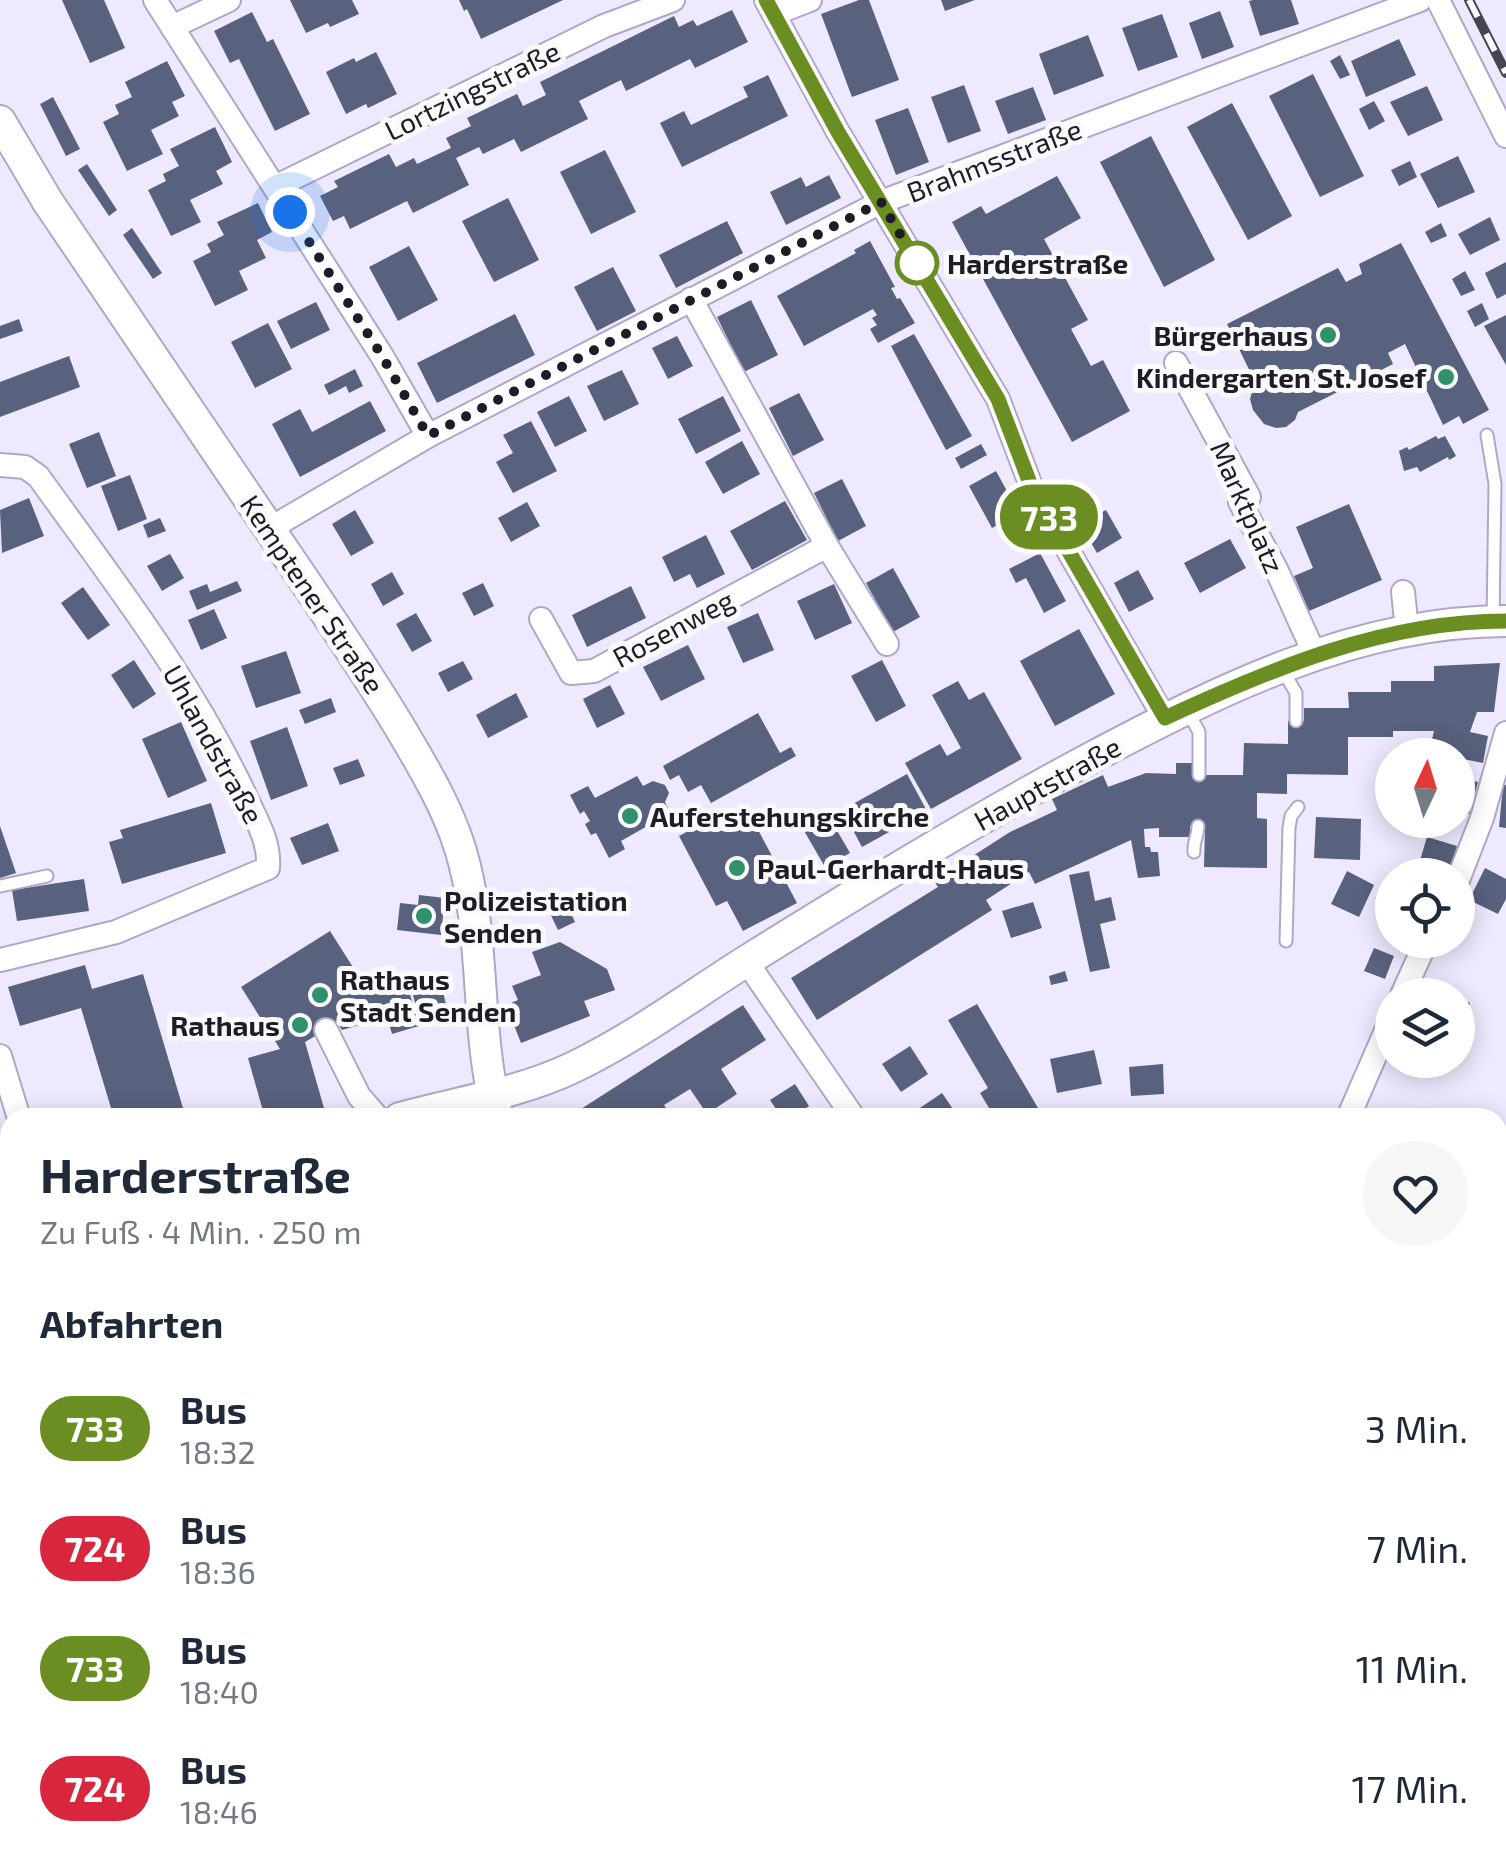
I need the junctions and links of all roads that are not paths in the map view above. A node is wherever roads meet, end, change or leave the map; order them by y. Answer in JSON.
{"nodes":[{"id":1,"x":155,"y":0,"type":"edge"},
{"id":2,"x":229,"y":0,"type":"edge"},
{"id":3,"x":673,"y":0,"type":"edge"},
{"id":4,"x":810,"y":0,"type":"edge"},
{"id":5,"x":1420,"y":0,"type":"edge"},
{"id":6,"x":1438,"y":0,"type":"edge"},
{"id":7,"x":770,"y":7,"type":"edge"},
{"id":8,"x":172,"y":27,"type":"junction"},
{"id":9,"x":0,"y":121,"type":"edge"},
{"id":10,"x":1506,"y":136,"type":"edge"},
{"id":11,"x":275,"y":188,"type":"junction"},
{"id":12,"x":881,"y":202,"type":"junction"},
{"id":13,"x":691,"y":299,"type":"junction"},
{"id":14,"x":1176,"y":362,"type":"dead end"},
{"id":15,"x":1488,"y":435,"type":"dead end"},
{"id":16,"x":428,"y":436,"type":"junction"},
{"id":17,"x":0,"y":465,"type":"edge"},
{"id":18,"x":269,"y":529,"type":"junction"},
{"id":19,"x":827,"y":546,"type":"junction"},
{"id":20,"x":1404,"y":592,"type":"dead end"},
{"id":21,"x":541,"y":619,"type":"dead end"},
{"id":22,"x":1500,"y":621,"type":"edge"},
{"id":23,"x":1407,"y":630,"type":"junction"},
{"id":24,"x":887,"y":644,"type":"dead end"},
{"id":25,"x":1315,"y":654,"type":"junction"},
{"id":26,"x":1281,"y":668,"type":"junction"},
{"id":27,"x":1176,"y":714,"type":"junction"},
{"id":28,"x":1296,"y":721,"type":"dead end"},
{"id":29,"x":1506,"y":733,"type":"edge"},
{"id":30,"x":1199,"y":775,"type":"dead end"},
{"id":31,"x":1298,"y":807,"type":"dead end"},
{"id":32,"x":1198,"y":826,"type":"dead end"},
{"id":33,"x":1194,"y":852,"type":"dead end"},
{"id":34,"x":1467,"y":858,"type":"edge"},
{"id":35,"x":48,"y":876,"type":"dead end"},
{"id":36,"x":0,"y":886,"type":"edge"},
{"id":37,"x":1286,"y":942,"type":"dead end"},
{"id":38,"x":0,"y":960,"type":"edge"},
{"id":39,"x":746,"y":962,"type":"junction"},
{"id":40,"x":326,"y":1030,"type":"dead end"},
{"id":41,"x":1375,"y":1055,"type":"edge"},
{"id":42,"x":0,"y":1056,"type":"edge"},
{"id":43,"x":495,"y":1106,"type":"edge"},
{"id":44,"x":16,"y":1108,"type":"edge"},
{"id":45,"x":369,"y":1108,"type":"edge"},
{"id":46,"x":847,"y":1108,"type":"edge"},
{"id":47,"x":1352,"y":1108,"type":"edge"}],
"edges":[{"from":1,"to":8,"type":"street"},
{"from":2,"to":8,"type":"street"},
{"from":3,"to":11,"type":"street","name":"Lortzingstraße"},
{"from":4,"to":7,"type":"street"},
{"from":5,"to":12,"type":"street","name":"Brahmsstraße"},
{"from":6,"to":10,"type":"street"},
{"from":7,"to":12,"type":"street"},
{"from":8,"to":11,"type":"street"},
{"from":9,"to":18,"type":"main road","name":"Kemptener Straße"},
{"from":11,"to":16,"type":"street"},
{"from":12,"to":13,"type":"street","name":"Brahmsstraße"},
{"from":12,"to":27,"type":"street"},
{"from":13,"to":16,"type":"street","name":"Brahmsstraße"},
{"from":13,"to":19,"type":"street"},
{"from":14,"to":25,"type":"street","name":"Marktplatz"},
{"from":15,"to":22,"type":"lane"},
{"from":16,"to":18,"type":"street","name":"Brahmsstraße"},
{"from":17,"to":38,"type":"street","name":"Uhlandstraße"},
{"from":18,"to":43,"type":"main road","name":"Kemptener Straße"},
{"from":19,"to":21,"type":"street","name":"Rosenweg"},
{"from":19,"to":24,"type":"street"},
{"from":20,"to":23,"type":"street"},
{"from":22,"to":23,"type":"main road","name":"Hauptstraße"},
{"from":23,"to":25,"type":"main road","name":"Hauptstraße"},
{"from":25,"to":26,"type":"main road","name":"Hauptstraße"},
{"from":26,"to":27,"type":"main road","name":"Hauptstraße"},
{"from":26,"to":28,"type":"lane"},
{"from":27,"to":30,"type":"lane"},
{"from":27,"to":39,"type":"main road","name":"Hauptstraße"},
{"from":29,"to":34,"type":"street"},
{"from":31,"to":37,"type":"lane"},
{"from":32,"to":33,"type":"lane"},
{"from":35,"to":36,"type":"lane"},
{"from":39,"to":43,"type":"main road","name":"Hauptstraße"},
{"from":39,"to":46,"type":"street"},
{"from":40,"to":45,"type":"street"},
{"from":41,"to":47,"type":"street"},
{"from":42,"to":44,"type":"street"}]}
